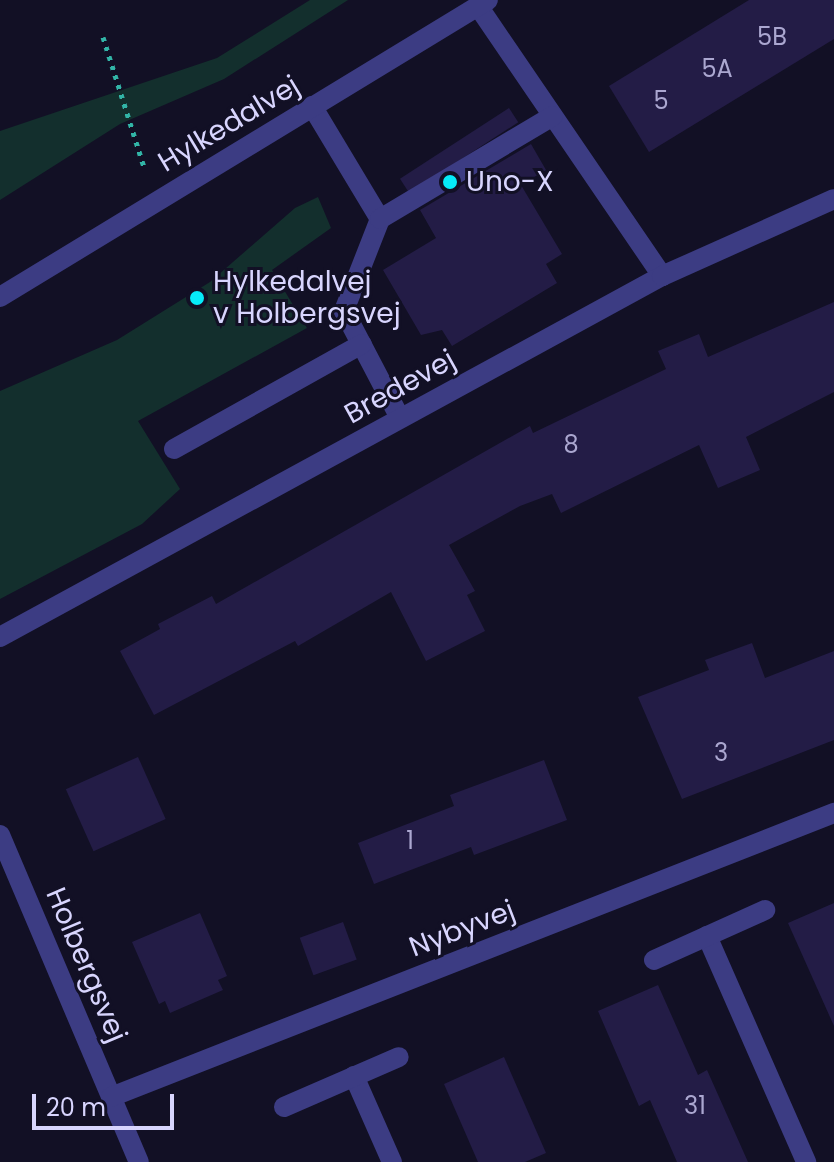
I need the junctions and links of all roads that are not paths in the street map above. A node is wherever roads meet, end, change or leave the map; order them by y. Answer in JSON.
{"nodes":[{"id":1,"x":483,"y":3,"type":"edge"},
{"id":2,"x":312,"y":106,"type":"junction"},
{"id":3,"x":553,"y":116,"type":"junction"},
{"id":4,"x":834,"y":199,"type":"edge"},
{"id":5,"x":380,"y":219,"type":"junction"},
{"id":6,"x":662,"y":276,"type":"junction"},
{"id":7,"x":0,"y":297,"type":"edge"},
{"id":8,"x":362,"y":344,"type":"junction"},
{"id":9,"x":400,"y":418,"type":"junction"},
{"id":10,"x":174,"y":449,"type":"dead end"},
{"id":11,"x":0,"y":637,"type":"edge"},
{"id":12,"x":834,"y":813,"type":"edge"},
{"id":13,"x":0,"y":835,"type":"edge"},
{"id":14,"x":765,"y":910,"type":"dead end"},
{"id":15,"x":707,"y":936,"type":"junction"},
{"id":16,"x":654,"y":960,"type":"dead end"},
{"id":17,"x":399,"y":1057,"type":"dead end"},
{"id":18,"x":354,"y":1076,"type":"junction"},
{"id":19,"x":111,"y":1097,"type":"junction"},
{"id":20,"x":284,"y":1107,"type":"dead end"},
{"id":21,"x":139,"y":1162,"type":"edge"},
{"id":22,"x":392,"y":1162,"type":"edge"},
{"id":23,"x":806,"y":1162,"type":"edge"}],
"edges":[{"from":1,"to":2,"type":"street","name":"Hylkedalvej"},
{"from":1,"to":3,"type":"street"},
{"from":2,"to":5,"type":"street"},
{"from":2,"to":7,"type":"street","name":"Hylkedalvej"},
{"from":3,"to":5,"type":"street"},
{"from":3,"to":6,"type":"street"},
{"from":4,"to":6,"type":"street","name":"Bredevej"},
{"from":5,"to":8,"type":"street"},
{"from":6,"to":9,"type":"street","name":"Bredevej"},
{"from":8,"to":9,"type":"street"},
{"from":8,"to":10,"type":"street"},
{"from":9,"to":11,"type":"street","name":"Bredevej"},
{"from":12,"to":19,"type":"street","name":"Nybyvej"},
{"from":13,"to":19,"type":"street","name":"Holbergsvej"},
{"from":14,"to":15,"type":"street"},
{"from":15,"to":16,"type":"street"},
{"from":15,"to":23,"type":"street"},
{"from":17,"to":18,"type":"street"},
{"from":18,"to":20,"type":"street"},
{"from":18,"to":22,"type":"street"},
{"from":19,"to":21,"type":"street","name":"Holbergsvej"}]}
